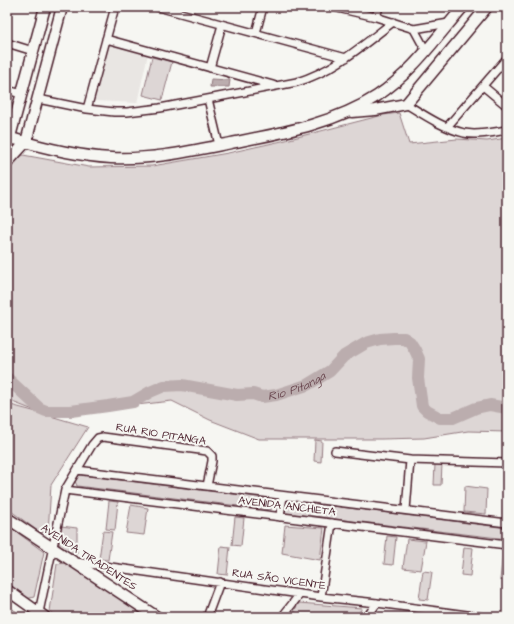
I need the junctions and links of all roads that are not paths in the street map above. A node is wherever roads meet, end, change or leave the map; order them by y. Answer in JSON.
{"nodes":[{"id":1,"x":45,"y":7,"type":"edge"},
{"id":2,"x":62,"y":7,"type":"edge"},
{"id":3,"x":116,"y":7,"type":"edge"},
{"id":4,"x":158,"y":7,"type":"edge"},
{"id":5,"x":263,"y":7,"type":"edge"},
{"id":6,"x":333,"y":7,"type":"edge"},
{"id":7,"x":380,"y":7,"type":"edge"},
{"id":8,"x":463,"y":7,"type":"edge"},
{"id":9,"x":487,"y":7,"type":"edge"},
{"id":10,"x":376,"y":17,"type":"junction"},
{"id":11,"x":393,"y":22,"type":"junction"},
{"id":12,"x":449,"y":23,"type":"junction"},
{"id":13,"x":222,"y":25,"type":"junction"},
{"id":14,"x":414,"y":29,"type":"junction"},
{"id":15,"x":256,"y":34,"type":"junction"},
{"id":16,"x":106,"y":39,"type":"junction"},
{"id":17,"x":7,"y":43,"type":"edge"},
{"id":18,"x":33,"y":51,"type":"junction"},
{"id":19,"x":426,"y":51,"type":"junction"},
{"id":20,"x":346,"y":58,"type":"junction"},
{"id":21,"x":507,"y":58,"type":"edge"},
{"id":22,"x":210,"y":68,"type":"junction"},
{"id":23,"x":276,"y":86,"type":"junction"},
{"id":24,"x":483,"y":86,"type":"junction"},
{"id":25,"x":7,"y":90,"type":"edge"},
{"id":26,"x":22,"y":94,"type":"junction"},
{"id":27,"x":376,"y":96,"type":"junction"},
{"id":28,"x":38,"y":99,"type":"junction"},
{"id":29,"x":208,"y":99,"type":"junction"},
{"id":30,"x":406,"y":104,"type":"junction"},
{"id":31,"x":507,"y":106,"type":"edge"},
{"id":32,"x":389,"y":108,"type":"junction"},
{"id":33,"x":88,"y":109,"type":"junction"},
{"id":34,"x":346,"y":113,"type":"junction"},
{"id":35,"x":447,"y":127,"type":"junction"},
{"id":36,"x":507,"y":130,"type":"edge"},
{"id":37,"x":9,"y":137,"type":"edge"},
{"id":38,"x":26,"y":142,"type":"junction"},
{"id":39,"x":219,"y":145,"type":"junction"},
{"id":40,"x":7,"y":148,"type":"edge"},
{"id":41,"x":7,"y":163,"type":"edge"},
{"id":42,"x":335,"y":451,"type":"dead end"},
{"id":43,"x":410,"y":460,"type":"junction"},
{"id":44,"x":507,"y":464,"type":"edge"},
{"id":45,"x":77,"y":470,"type":"junction"},
{"id":46,"x":207,"y":486,"type":"junction"},
{"id":47,"x":65,"y":490,"type":"junction"},
{"id":48,"x":283,"y":496,"type":"junction"},
{"id":49,"x":406,"y":510,"type":"junction"},
{"id":50,"x":280,"y":517,"type":"junction"},
{"id":51,"x":7,"y":518,"type":"edge"},
{"id":52,"x":332,"y":523,"type":"junction"},
{"id":53,"x":507,"y":523,"type":"edge"},
{"id":54,"x":507,"y":545,"type":"edge"},
{"id":55,"x":54,"y":549,"type":"junction"},
{"id":56,"x":73,"y":562,"type":"junction"},
{"id":57,"x":220,"y":582,"type":"junction"},
{"id":58,"x":7,"y":590,"type":"edge"},
{"id":59,"x":300,"y":594,"type":"junction"},
{"id":60,"x":321,"y":597,"type":"junction"},
{"id":61,"x":377,"y":602,"type":"junction"},
{"id":62,"x":41,"y":616,"type":"edge"},
{"id":63,"x":455,"y":616,"type":"edge"},
{"id":64,"x":157,"y":617,"type":"edge"},
{"id":65,"x":207,"y":617,"type":"edge"},
{"id":66,"x":282,"y":617,"type":"edge"},
{"id":67,"x":367,"y":617,"type":"edge"},
{"id":68,"x":482,"y":617,"type":"edge"}],
"edges":[{"from":1,"to":18,"type":"street"},
{"from":2,"to":28,"type":"street"},
{"from":3,"to":16,"type":"street"},
{"from":4,"to":13,"type":"street"},
{"from":5,"to":15,"type":"street"},
{"from":6,"to":10,"type":"street"},
{"from":7,"to":10,"type":"street"},
{"from":8,"to":12,"type":"street"},
{"from":9,"to":30,"type":"street"},
{"from":10,"to":11,"type":"street"},
{"from":11,"to":14,"type":"street"},
{"from":11,"to":20,"type":"street"},
{"from":12,"to":14,"type":"street"},
{"from":12,"to":19,"type":"street"},
{"from":13,"to":15,"type":"street"},
{"from":13,"to":22,"type":"street"},
{"from":14,"to":19,"type":"street"},
{"from":15,"to":20,"type":"street"},
{"from":16,"to":22,"type":"street"},
{"from":16,"to":33,"type":"street"},
{"from":17,"to":18,"type":"street"},
{"from":18,"to":26,"type":"street"},
{"from":19,"to":27,"type":"street"},
{"from":20,"to":23,"type":"street"},
{"from":21,"to":24,"type":"street"},
{"from":22,"to":23,"type":"street"},
{"from":23,"to":29,"type":"street"},
{"from":24,"to":31,"type":"street"},
{"from":24,"to":35,"type":"street"},
{"from":25,"to":26,"type":"street"},
{"from":26,"to":37,"type":"street"},
{"from":27,"to":32,"type":"street"},
{"from":27,"to":34,"type":"street"},
{"from":28,"to":33,"type":"street"},
{"from":28,"to":38,"type":"street"},
{"from":29,"to":33,"type":"street"},
{"from":29,"to":39,"type":"street"},
{"from":30,"to":32,"type":"street"},
{"from":30,"to":35,"type":"street"},
{"from":32,"to":34,"type":"street"},
{"from":34,"to":39,"type":"street"},
{"from":35,"to":36,"type":"street"},
{"from":37,"to":38,"type":"street"},
{"from":37,"to":40,"type":"street"},
{"from":38,"to":39,"type":"street"},
{"from":38,"to":41,"type":"street"},
{"from":42,"to":43,"type":"street"},
{"from":43,"to":44,"type":"street"},
{"from":43,"to":49,"type":"street"},
{"from":45,"to":46,"type":"street","name":"AVENIDA ANCHIETA"},
{"from":45,"to":46,"type":"street","name":"RUA RIO PITANGA"},
{"from":45,"to":47,"type":"street"},
{"from":46,"to":48,"type":"street","name":"AVENIDA ANCHIETA"},
{"from":47,"to":50,"type":"street","name":"AVENIDA ANCHIETA"},
{"from":47,"to":55,"type":"street"},
{"from":48,"to":49,"type":"street","name":"AVENIDA ANCHIETA"},
{"from":48,"to":50,"type":"street"},
{"from":49,"to":53,"type":"street","name":"AVENIDA ANCHIETA"},
{"from":50,"to":52,"type":"street","name":"AVENIDA ANCHIETA"},
{"from":51,"to":55,"type":"street","name":"AVENIDA TIRADENTES"},
{"from":52,"to":54,"type":"street","name":"AVENIDA ANCHIETA"},
{"from":52,"to":60,"type":"street"},
{"from":55,"to":56,"type":"street","name":"AVENIDA TIRADENTES"},
{"from":55,"to":62,"type":"street"},
{"from":56,"to":57,"type":"street","name":"RUA SÃO VICENTE"},
{"from":56,"to":64,"type":"street","name":"AVENIDA TIRADENTES"},
{"from":57,"to":59,"type":"street","name":"RUA SÃO VICENTE"},
{"from":57,"to":65,"type":"street"},
{"from":58,"to":62,"type":"street"},
{"from":59,"to":60,"type":"street","name":"RUA SÃO VICENTE"},
{"from":59,"to":66,"type":"street"},
{"from":60,"to":61,"type":"street","name":"RUA SÃO VICENTE"},
{"from":61,"to":63,"type":"street","name":"RUA SÃO VICENTE"},
{"from":61,"to":67,"type":"street"},
{"from":63,"to":68,"type":"street","name":"RUA SÃO VICENTE"}]}
